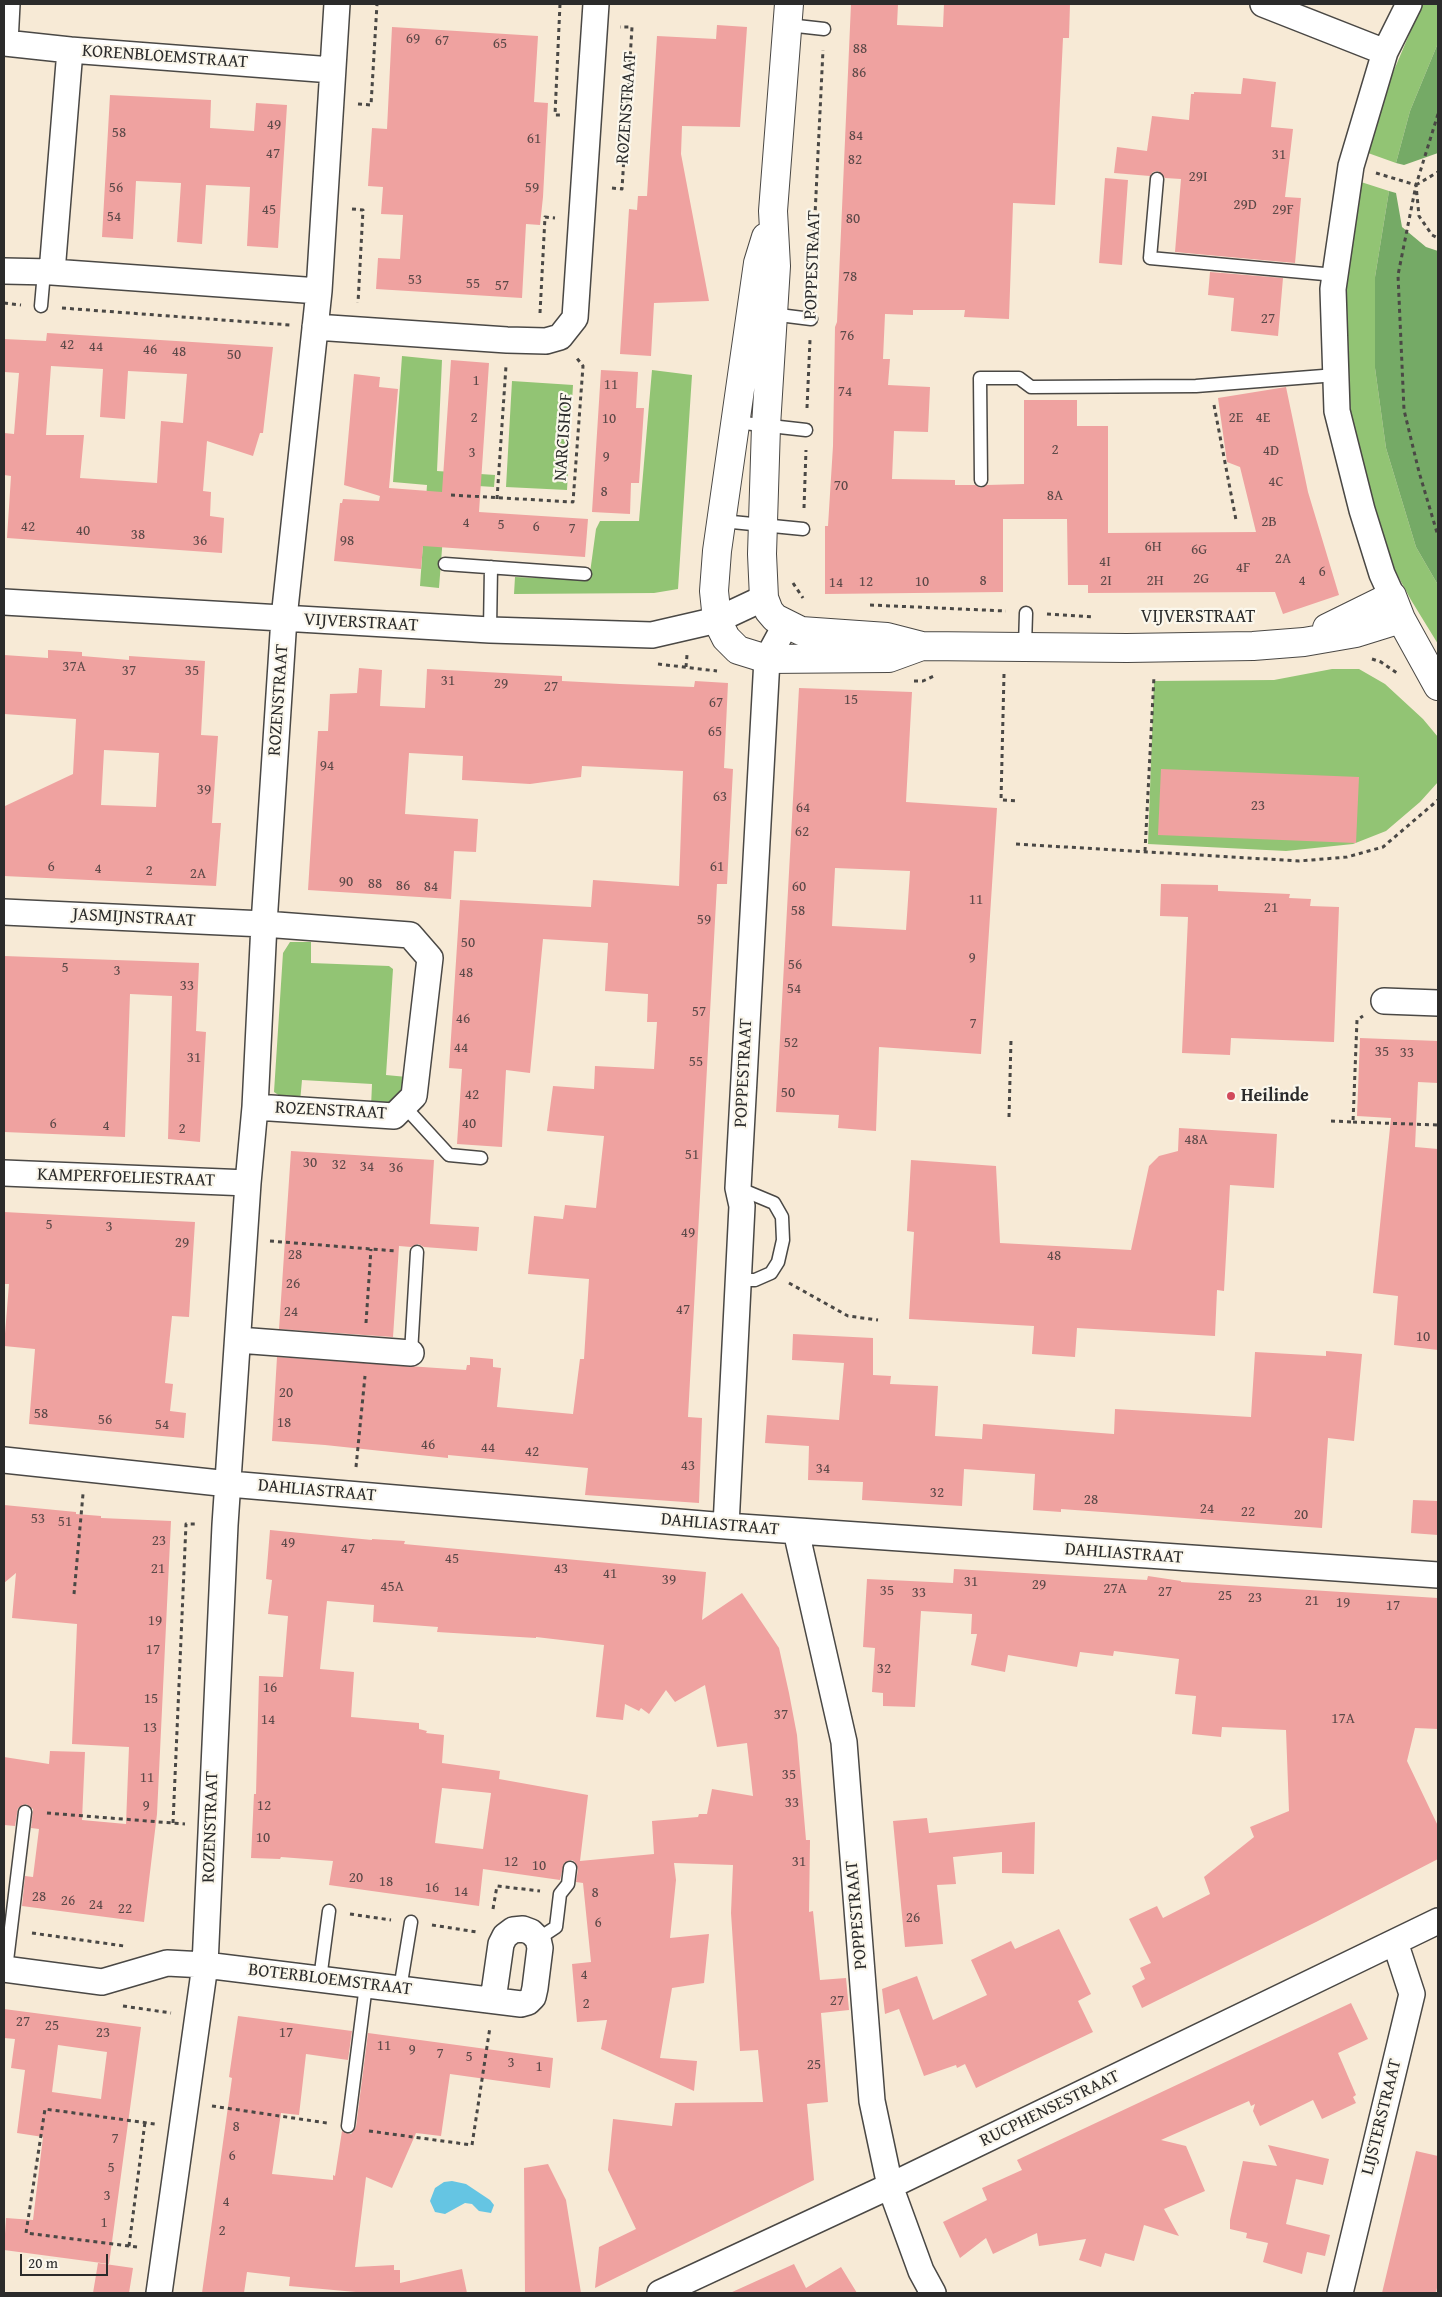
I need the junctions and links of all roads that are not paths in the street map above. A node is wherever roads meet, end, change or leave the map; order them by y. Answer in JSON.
{"nodes":[{"id":1,"x":7,"y":4,"type":"edge"},
{"id":2,"x":337,"y":4,"type":"edge"},
{"id":3,"x":1263,"y":4,"type":"edge"},
{"id":4,"x":1409,"y":4,"type":"edge"},
{"id":5,"x":595,"y":14,"type":"edge"},
{"id":6,"x":788,"y":15,"type":"edge"},
{"id":7,"x":824,"y":29,"type":"road end"},
{"id":8,"x":70,"y":50,"type":"junction"},
{"id":9,"x":1385,"y":52,"type":"junction"},
{"id":10,"x":332,"y":70,"type":"junction"},
{"id":11,"x":1157,"y":179,"type":"dead end"},
{"id":12,"x":4,"y":270,"type":"edge"},
{"id":13,"x":48,"y":272,"type":"junction"},
{"id":14,"x":1335,"y":275,"type":"junction"},
{"id":15,"x":319,"y":292,"type":"junction"},
{"id":16,"x":41,"y":306,"type":"road end"},
{"id":17,"x":762,"y":312,"type":"junction"},
{"id":18,"x":810,"y":319,"type":"road end"},
{"id":19,"x":315,"y":327,"type":"junction"},
{"id":20,"x":1336,"y":375,"type":"junction"},
{"id":21,"x":736,"y":422,"type":"junction"},
{"id":22,"x":766,"y":426,"type":"junction"},
{"id":23,"x":806,"y":430,"type":"road end"},
{"id":24,"x":982,"y":480,"type":"dead end"},
{"id":25,"x":722,"y":521,"type":"junction"},
{"id":26,"x":763,"y":526,"type":"junction"},
{"id":27,"x":803,"y":529,"type":"road end"},
{"id":28,"x":445,"y":564,"type":"dead end"},
{"id":29,"x":491,"y":567,"type":"junction"},
{"id":30,"x":585,"y":574,"type":"dead end"},
{"id":31,"x":764,"y":598,"type":"junction"},
{"id":32,"x":4,"y":602,"type":"edge"},
{"id":33,"x":1397,"y":608,"type":"junction"},
{"id":34,"x":1026,"y":612,"type":"road end"},
{"id":35,"x":284,"y":618,"type":"junction"},
{"id":36,"x":717,"y":620,"type":"junction"},
{"id":37,"x":786,"y":624,"type":"junction"},
{"id":38,"x":490,"y":630,"type":"junction"},
{"id":39,"x":922,"y":646,"type":"junction"},
{"id":40,"x":1025,"y":646,"type":"junction"},
{"id":41,"x":767,"y":659,"type":"junction"},
{"id":42,"x":1438,"y":686,"type":"edge"},
{"id":43,"x":4,"y":912,"type":"edge"},
{"id":44,"x":264,"y":924,"type":"junction"},
{"id":45,"x":1384,"y":1001,"type":"road end"},
{"id":46,"x":1438,"y":1003,"type":"edge"},
{"id":47,"x":404,"y":1106,"type":"junction"},
{"id":48,"x":256,"y":1107,"type":"junction"},
{"id":49,"x":482,"y":1158,"type":"dead end"},
{"id":50,"x":4,"y":1173,"type":"edge"},
{"id":51,"x":248,"y":1183,"type":"junction"},
{"id":52,"x":738,"y":1188,"type":"junction"},
{"id":53,"x":417,"y":1252,"type":"road end"},
{"id":54,"x":738,"y":1280,"type":"junction"},
{"id":55,"x":238,"y":1340,"type":"junction"},
{"id":56,"x":411,"y":1353,"type":"joint"},
{"id":57,"x":4,"y":1460,"type":"edge"},
{"id":58,"x":229,"y":1484,"type":"junction"},
{"id":59,"x":726,"y":1526,"type":"junction"},
{"id":60,"x":796,"y":1531,"type":"junction"},
{"id":61,"x":1438,"y":1575,"type":"edge"},
{"id":62,"x":25,"y":1812,"type":"road end"},
{"id":63,"x":570,"y":1868,"type":"dead end"},
{"id":64,"x":329,"y":1911,"type":"dead end"},
{"id":65,"x":411,"y":1922,"type":"dead end"},
{"id":66,"x":1438,"y":1922,"type":"edge"},
{"id":67,"x":538,"y":1939,"type":"junction"},
{"id":68,"x":1395,"y":1942,"type":"junction"},
{"id":69,"x":205,"y":1965,"type":"junction"},
{"id":70,"x":5,"y":1969,"type":"edge"},
{"id":71,"x":320,"y":1979,"type":"junction"},
{"id":72,"x":366,"y":1985,"type":"junction"},
{"id":73,"x":400,"y":1989,"type":"junction"},
{"id":74,"x":493,"y":2000,"type":"junction"},
{"id":75,"x":348,"y":2126,"type":"road end"},
{"id":76,"x":890,"y":2186,"type":"junction"},
{"id":77,"x":159,"y":2293,"type":"edge"},
{"id":78,"x":660,"y":2293,"type":"edge"},
{"id":79,"x":933,"y":2293,"type":"edge"},
{"id":80,"x":1340,"y":2293,"type":"edge"}],
"edges":[{"from":1,"to":8,"type":"street"},
{"from":2,"to":10,"type":"street","name":"ROZENSTRAAT"},
{"from":3,"to":9,"type":"street"},
{"from":4,"to":9,"type":"street"},
{"from":5,"to":19,"type":"street"},
{"from":6,"to":7,"type":"lane"},
{"from":6,"to":17,"type":"street"},
{"from":8,"to":10,"type":"street","name":"KORENBLOEMSTRAAT"},
{"from":8,"to":13,"type":"street","name":"KORENBLOEMSTRAAT"},
{"from":9,"to":14,"type":"street"},
{"from":10,"to":15,"type":"street","name":"ROZENSTRAAT"},
{"from":11,"to":14,"type":"lane"},
{"from":12,"to":13,"type":"street"},
{"from":13,"to":15,"type":"street"},
{"from":13,"to":16,"type":"lane"},
{"from":14,"to":20,"type":"street"},
{"from":15,"to":19,"type":"street","name":"ROZENSTRAAT"},
{"from":17,"to":18,"type":"lane"},
{"from":17,"to":21,"type":"street"},
{"from":17,"to":22,"type":"street"},
{"from":19,"to":35,"type":"street","name":"ROZENSTRAAT"},
{"from":20,"to":24,"type":"lane"},
{"from":20,"to":33,"type":"street"},
{"from":21,"to":22,"type":"lane"},
{"from":21,"to":25,"type":"street"},
{"from":22,"to":23,"type":"lane"},
{"from":22,"to":26,"type":"street"},
{"from":25,"to":26,"type":"lane"},
{"from":25,"to":36,"type":"street"},
{"from":26,"to":27,"type":"lane"},
{"from":26,"to":31,"type":"street"},
{"from":28,"to":29,"type":"lane"},
{"from":29,"to":30,"type":"lane"},
{"from":29,"to":38,"type":"lane"},
{"from":31,"to":36,"type":"street","name":"VIJVERSTRAAT"},
{"from":31,"to":37,"type":"street","name":"VIJVERSTRAAT"},
{"from":32,"to":35,"type":"street","name":"VIJVERSTRAAT"},
{"from":33,"to":40,"type":"street","name":"VIJVERSTRAAT"},
{"from":33,"to":42,"type":"street"},
{"from":34,"to":40,"type":"lane"},
{"from":35,"to":38,"type":"street","name":"VIJVERSTRAAT"},
{"from":35,"to":44,"type":"street","name":"ROZENSTRAAT"},
{"from":36,"to":38,"type":"street","name":"VIJVERSTRAAT"},
{"from":36,"to":41,"type":"street","name":"VIJVERSTRAAT"},
{"from":37,"to":39,"type":"street","name":"VIJVERSTRAAT"},
{"from":37,"to":41,"type":"street","name":"POPPESTRAAT"},
{"from":39,"to":40,"type":"street","name":"VIJVERSTRAAT"},
{"from":39,"to":41,"type":"street","name":"VIJVERSTRAAT"},
{"from":41,"to":52,"type":"street","name":"POPPESTRAAT"},
{"from":43,"to":44,"type":"street","name":"JASMIJNSTRAAT"},
{"from":44,"to":47,"type":"street","name":"ROZENSTRAAT"},
{"from":44,"to":48,"type":"street","name":"ROZENSTRAAT"},
{"from":45,"to":46,"type":"street"},
{"from":47,"to":48,"type":"street","name":"ROZENSTRAAT"},
{"from":47,"to":49,"type":"lane"},
{"from":48,"to":51,"type":"street","name":"ROZENSTRAAT"},
{"from":50,"to":51,"type":"street","name":"KAMPERFOELIESTRAAT"},
{"from":51,"to":55,"type":"street","name":"ROZENSTRAAT"},
{"from":52,"to":54,"type":"street","name":"POPPESTRAAT"},
{"from":52,"to":54,"type":"lane"},
{"from":53,"to":56,"type":"lane"},
{"from":54,"to":59,"type":"street","name":"POPPESTRAAT"},
{"from":55,"to":56,"type":"street"},
{"from":55,"to":58,"type":"street","name":"ROZENSTRAAT"},
{"from":57,"to":58,"type":"street","name":"DAHLIASTRAAT"},
{"from":58,"to":59,"type":"street","name":"DAHLIASTRAAT"},
{"from":58,"to":69,"type":"street","name":"ROZENSTRAAT"},
{"from":59,"to":60,"type":"street","name":"DAHLIASTRAAT"},
{"from":60,"to":61,"type":"street","name":"DAHLIASTRAAT"},
{"from":60,"to":76,"type":"street","name":"POPPESTRAAT"},
{"from":62,"to":70,"type":"lane"},
{"from":63,"to":67,"type":"lane"},
{"from":64,"to":71,"type":"lane"},
{"from":65,"to":73,"type":"lane"},
{"from":66,"to":68,"type":"street","name":"RUCPHENSESTRAAT"},
{"from":67,"to":74,"type":"street","name":"BOTERBLOEMSTRAAT"},
{"from":67,"to":74,"type":"street"},
{"from":68,"to":76,"type":"street","name":"RUCPHENSESTRAAT"},
{"from":68,"to":80,"type":"street","name":"LIJSTERSTRAAT"},
{"from":69,"to":70,"type":"street","name":"BOTERBLOEMSTRAAT"},
{"from":69,"to":71,"type":"street","name":"BOTERBLOEMSTRAAT"},
{"from":69,"to":77,"type":"street","name":"ROZENSTRAAT"},
{"from":71,"to":72,"type":"street","name":"BOTERBLOEMSTRAAT"},
{"from":72,"to":73,"type":"street","name":"BOTERBLOEMSTRAAT"},
{"from":72,"to":75,"type":"lane"},
{"from":73,"to":74,"type":"street","name":"BOTERBLOEMSTRAAT"},
{"from":76,"to":78,"type":"street","name":"RUCPHENSESTRAAT"},
{"from":76,"to":79,"type":"street","name":"POPPESTRAAT"}]}
